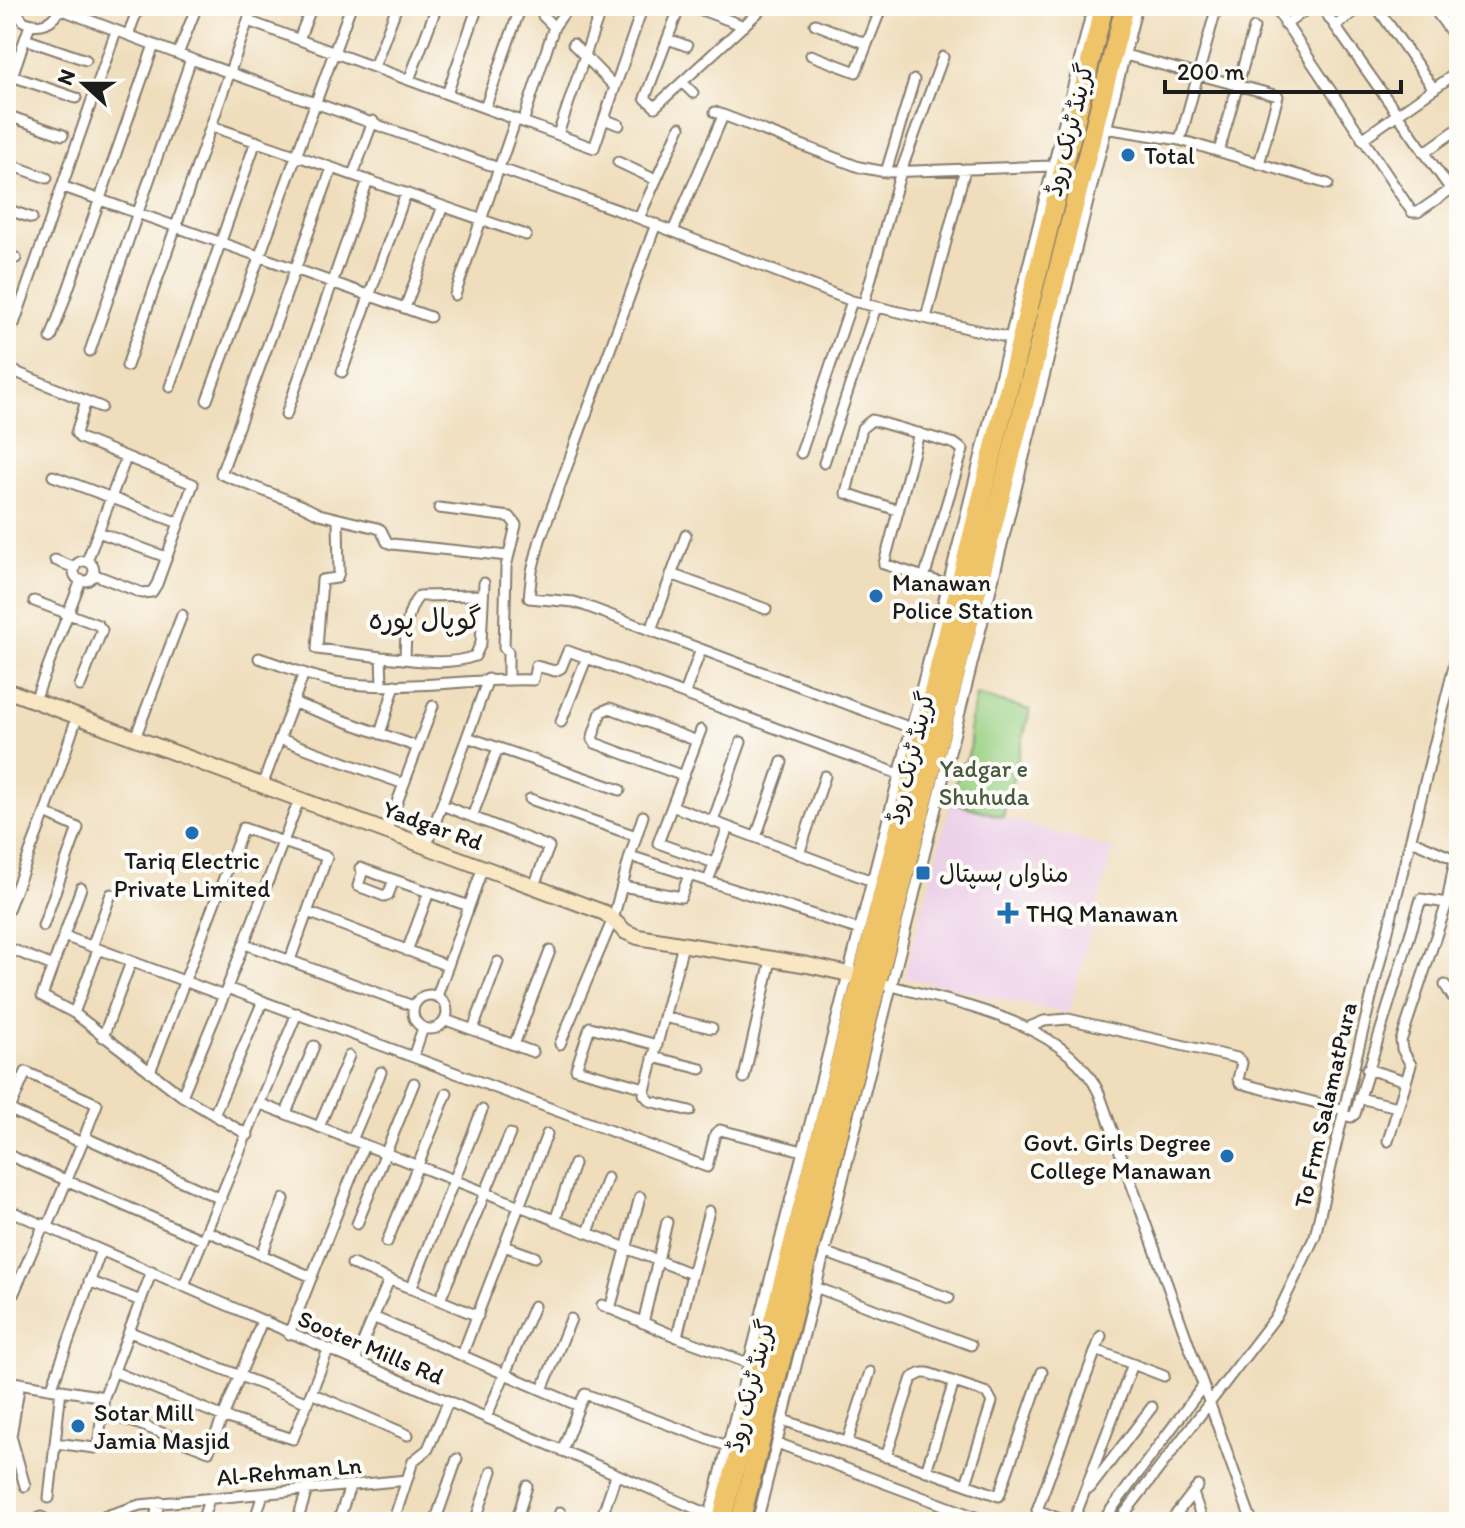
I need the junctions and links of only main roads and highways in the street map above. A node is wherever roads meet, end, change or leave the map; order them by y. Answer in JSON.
{"nodes":[{"id":1,"x":1104,"y":6,"type":"edge"},
{"id":2,"x":1125,"y":6,"type":"edge"},
{"id":3,"x":924,"y":736,"type":"junction"},
{"id":4,"x":869,"y":979,"type":"junction"},
{"id":5,"x":720,"y":1520,"type":"edge"}],
"edges":[{"from":1,"to":3,"type":"highway","name":"گرینڈ ٹرنک روڈ"},
{"from":2,"to":3,"type":"highway","name":"گرینڈ ٹرنک روڈ"},
{"from":3,"to":4,"type":"highway","name":"گرینڈ ٹرنک روڈ"},
{"from":3,"to":4,"type":"highway","name":"گرینڈ ٹرنک روڈ"},
{"from":4,"to":5,"type":"highway","name":"گرینڈ ٹرنک روڈ"}]}
